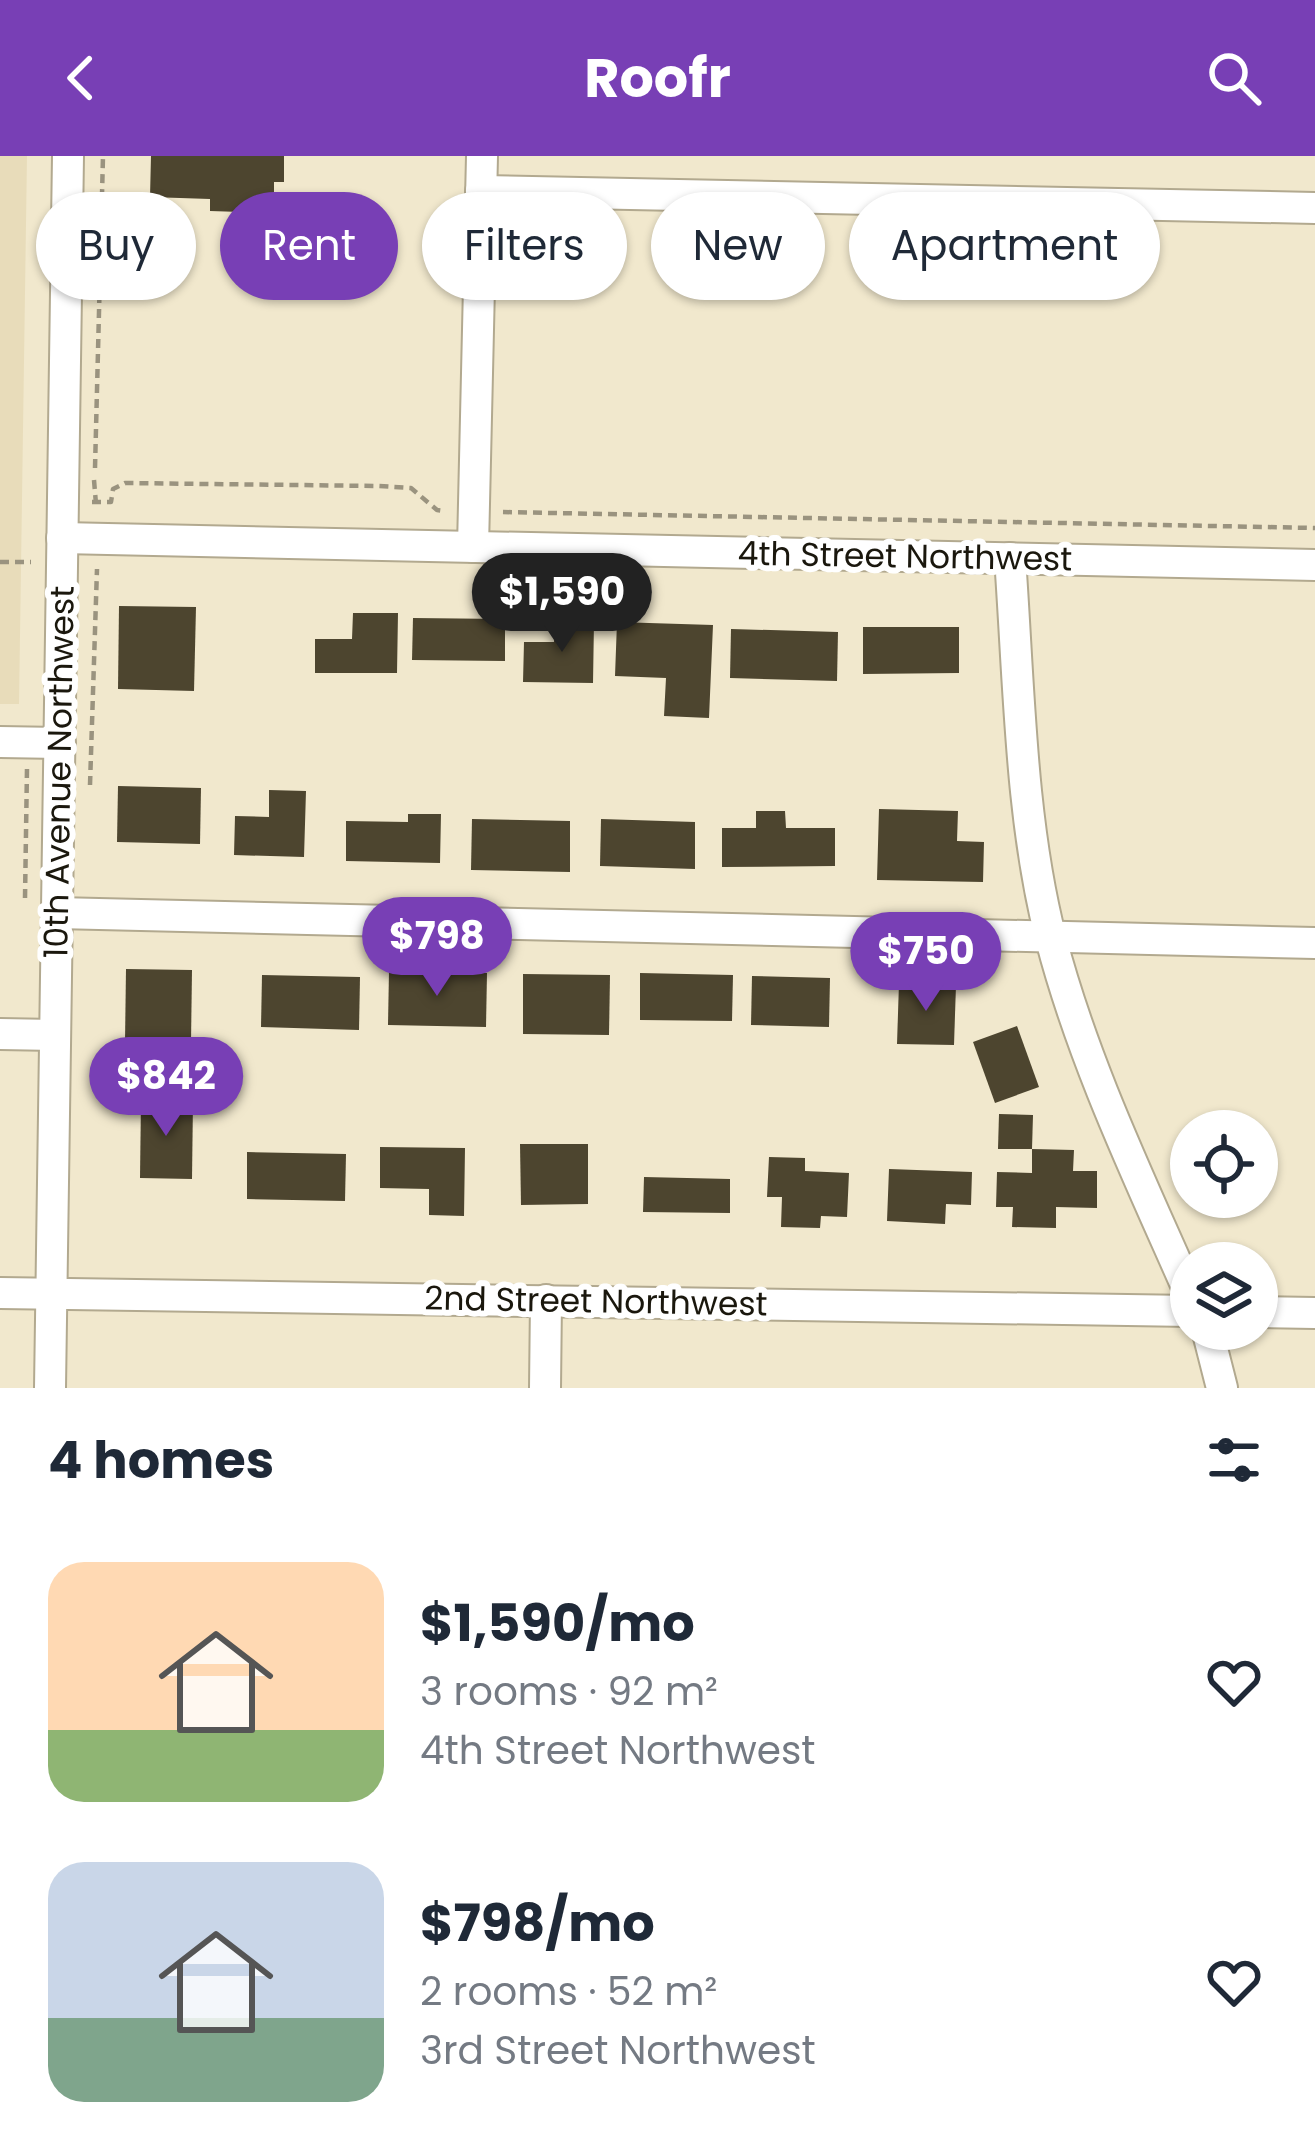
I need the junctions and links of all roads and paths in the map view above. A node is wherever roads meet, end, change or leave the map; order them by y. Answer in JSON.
{"nodes":[{"id":1,"x":68,"y":156,"type":"edge"},
{"id":2,"x":103,"y":156,"type":"edge"},
{"id":3,"x":482,"y":156,"type":"edge"},
{"id":4,"x":482,"y":191,"type":"junction"},
{"id":5,"x":1315,"y":208,"type":"edge"},
{"id":6,"x":475,"y":511,"type":"junction"},
{"id":7,"x":1315,"y":528,"type":"edge"},
{"id":8,"x":62,"y":538,"type":"junction"},
{"id":9,"x":473,"y":547,"type":"junction"},
{"id":10,"x":1010,"y":558,"type":"junction"},
{"id":11,"x":0,"y":562,"type":"edge"},
{"id":12,"x":31,"y":562,"type":"dead end"},
{"id":13,"x":1315,"y":565,"type":"edge"},
{"id":14,"x":99,"y":573,"type":"dead end"},
{"id":15,"x":0,"y":742,"type":"edge"},
{"id":16,"x":60,"y":743,"type":"junction"},
{"id":17,"x":27,"y":772,"type":"dead end"},
{"id":18,"x":90,"y":794,"type":"dead end"},
{"id":19,"x":25,"y":898,"type":"dead end"},
{"id":20,"x":57,"y":913,"type":"junction"},
{"id":21,"x":1050,"y":937,"type":"junction"},
{"id":22,"x":1315,"y":943,"type":"edge"},
{"id":23,"x":0,"y":1034,"type":"edge"},
{"id":24,"x":55,"y":1034,"type":"junction"},
{"id":25,"x":1170,"y":1247,"type":"edge"},
{"id":26,"x":0,"y":1293,"type":"edge"},
{"id":27,"x":52,"y":1293,"type":"junction"},
{"id":28,"x":546,"y":1300,"type":"junction"},
{"id":29,"x":1170,"y":1311,"type":"edge"},
{"id":30,"x":1278,"y":1312,"type":"edge"},
{"id":31,"x":1315,"y":1313,"type":"edge"},
{"id":32,"x":1212,"y":1350,"type":"edge"},
{"id":33,"x":50,"y":1388,"type":"edge"},
{"id":34,"x":545,"y":1388,"type":"edge"},
{"id":35,"x":1222,"y":1388,"type":"edge"}],
"edges":[{"from":1,"to":8,"type":"street","name":"10th Avenue Northwest"},
{"from":2,"to":6,"type":"path"},
{"from":3,"to":4,"type":"street"},
{"from":4,"to":5,"type":"street"},
{"from":4,"to":6,"type":"street"},
{"from":6,"to":7,"type":"path"},
{"from":6,"to":9,"type":"street"},
{"from":8,"to":9,"type":"street","name":"4th Street Northwest"},
{"from":8,"to":16,"type":"street","name":"10th Avenue Northwest"},
{"from":9,"to":10,"type":"street","name":"4th Street Northwest"},
{"from":10,"to":13,"type":"street","name":"4th Street Northwest"},
{"from":10,"to":21,"type":"street"},
{"from":11,"to":12,"type":"path"},
{"from":14,"to":18,"type":"path"},
{"from":15,"to":16,"type":"street"},
{"from":16,"to":20,"type":"street","name":"10th Avenue Northwest"},
{"from":17,"to":19,"type":"path"},
{"from":20,"to":21,"type":"street"},
{"from":20,"to":24,"type":"street","name":"10th Avenue Northwest"},
{"from":21,"to":22,"type":"street"},
{"from":21,"to":25,"type":"street"},
{"from":23,"to":24,"type":"street"},
{"from":24,"to":27,"type":"street","name":"10th Avenue Northwest"},
{"from":26,"to":27,"type":"street","name":"2nd Street Northwest"},
{"from":27,"to":28,"type":"street","name":"2nd Street Northwest"},
{"from":27,"to":33,"type":"street","name":"10th Avenue Northwest"},
{"from":28,"to":29,"type":"street","name":"2nd Street Northwest"},
{"from":28,"to":34,"type":"street"},
{"from":30,"to":31,"type":"street"},
{"from":32,"to":35,"type":"street"}]}
